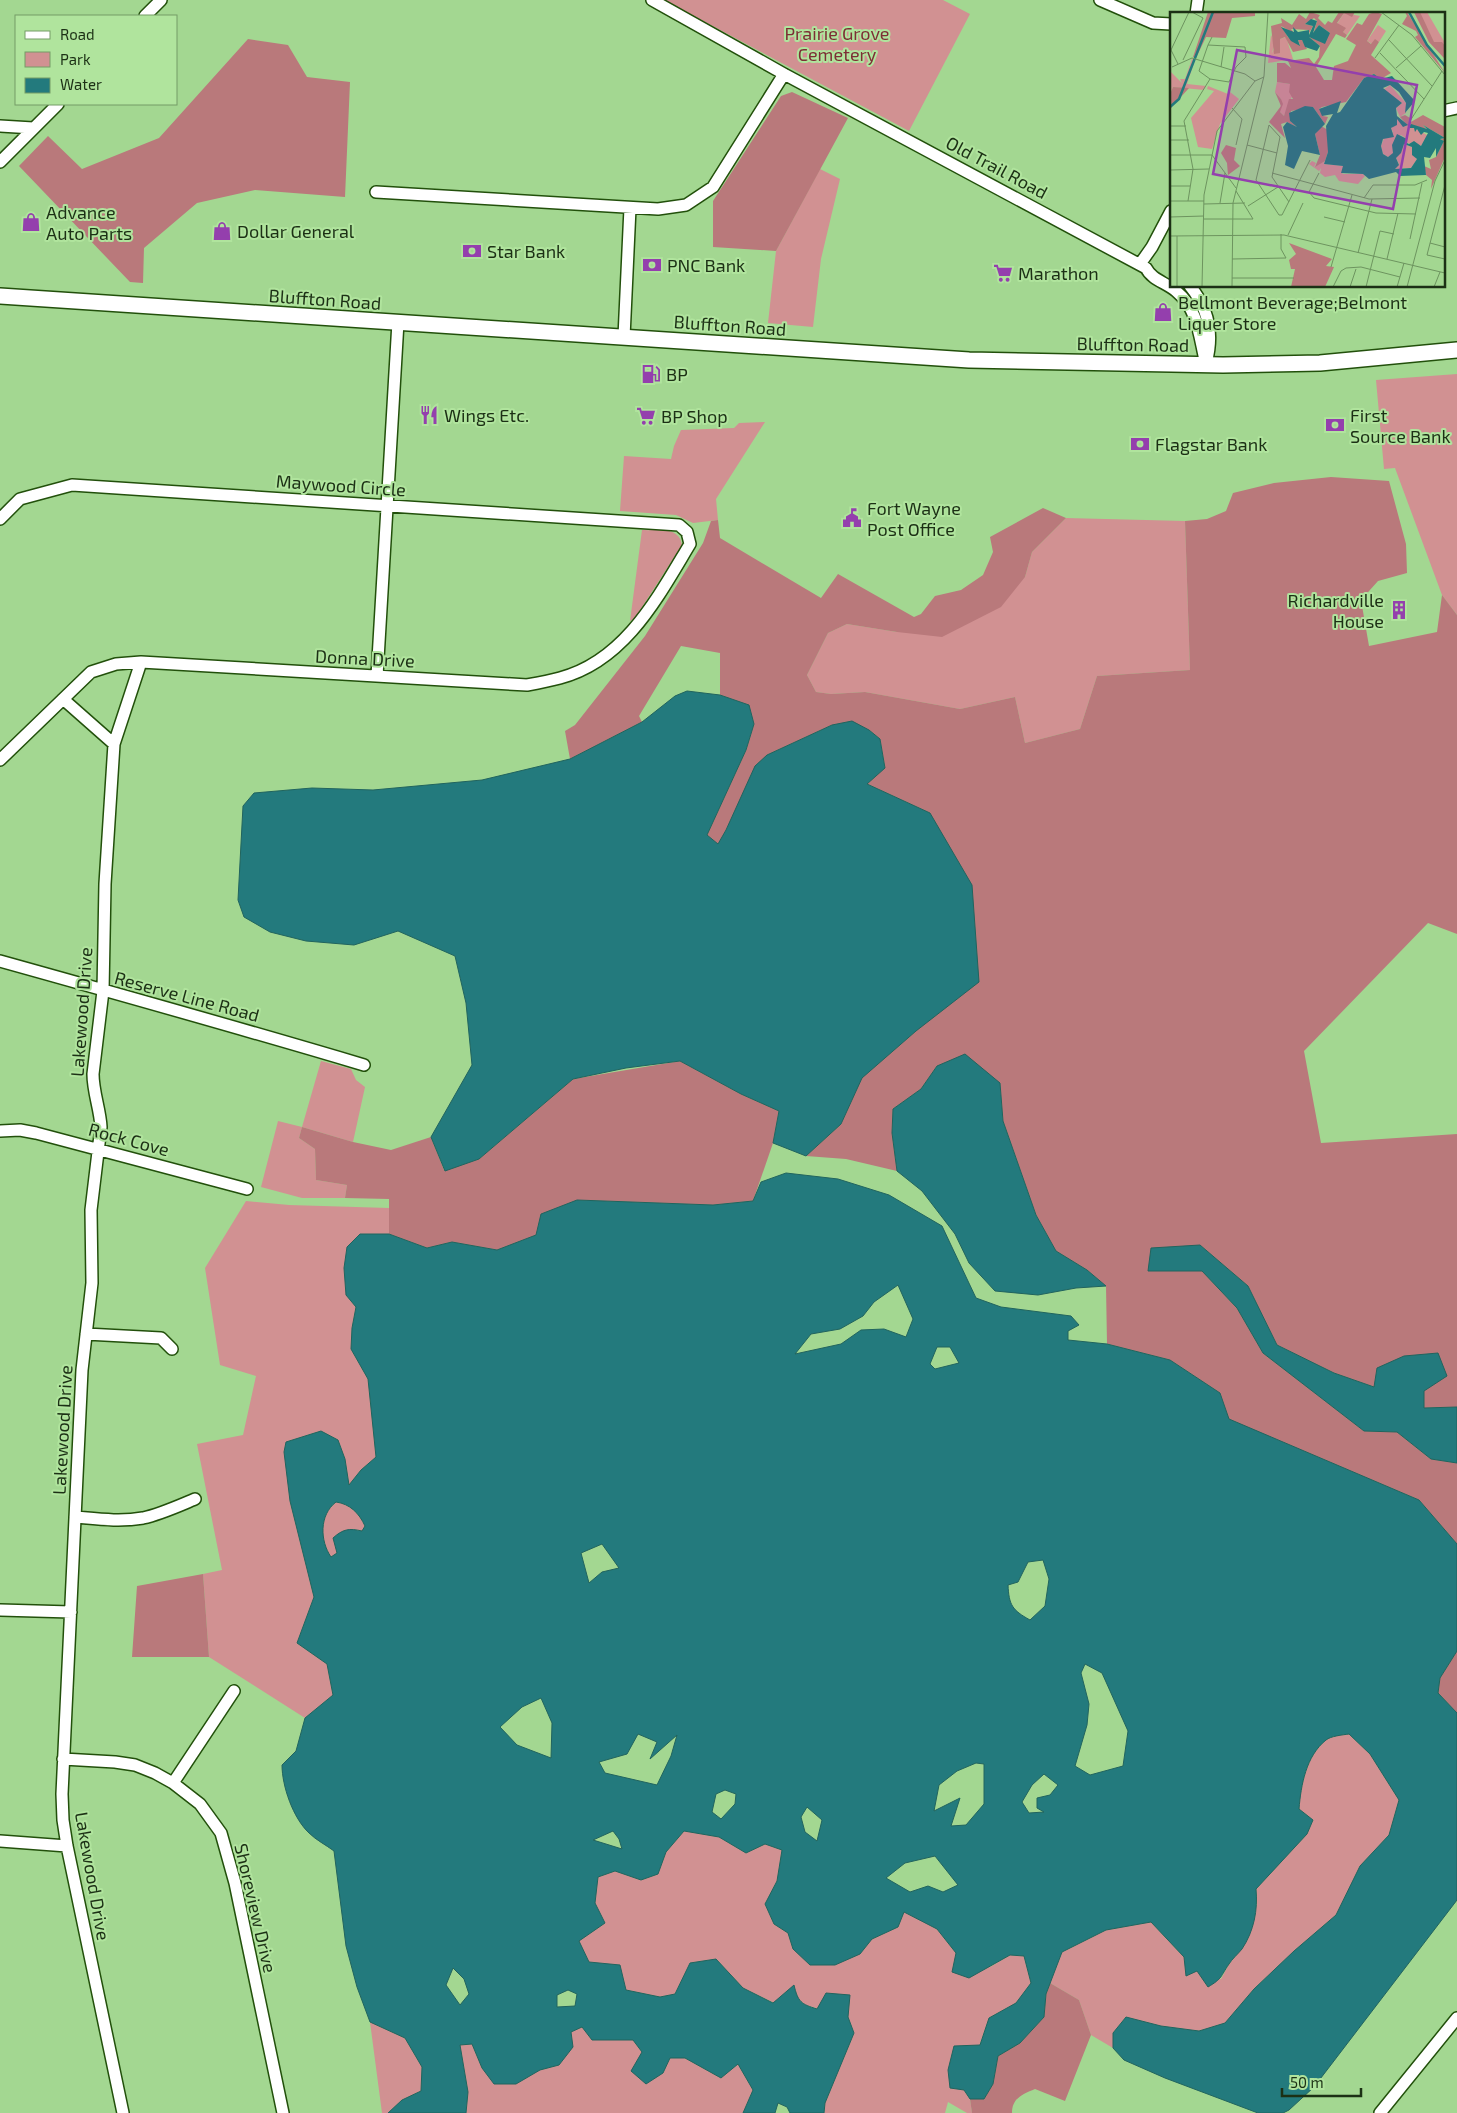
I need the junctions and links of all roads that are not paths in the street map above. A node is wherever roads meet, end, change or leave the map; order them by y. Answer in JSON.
{"nodes":[{"id":1,"x":161,"y":0,"type":"edge"},
{"id":2,"x":652,"y":0,"type":"edge"},
{"id":3,"x":1100,"y":0,"type":"edge"},
{"id":4,"x":146,"y":15,"type":"edge"},
{"id":5,"x":1170,"y":24,"type":"edge"},
{"id":6,"x":784,"y":74,"type":"junction"},
{"id":7,"x":57,"y":105,"type":"edge"},
{"id":8,"x":1457,"y":108,"type":"edge"},
{"id":9,"x":1444,"y":111,"type":"edge"},
{"id":10,"x":0,"y":126,"type":"edge"},
{"id":11,"x":33,"y":128,"type":"junction"},
{"id":12,"x":0,"y":162,"type":"edge"},
{"id":13,"x":376,"y":192,"type":"dead end"},
{"id":14,"x":630,"y":208,"type":"junction"},
{"id":15,"x":1170,"y":213,"type":"edge"},
{"id":16,"x":1143,"y":266,"type":"junction"},
{"id":17,"x":1170,"y":287,"type":"edge"},
{"id":18,"x":1172,"y":288,"type":"edge"},
{"id":19,"x":1192,"y":288,"type":"edge"},
{"id":20,"x":0,"y":296,"type":"edge"},
{"id":21,"x":398,"y":322,"type":"junction"},
{"id":22,"x":624,"y":337,"type":"junction"},
{"id":23,"x":1457,"y":350,"type":"edge"},
{"id":24,"x":1206,"y":364,"type":"junction"},
{"id":25,"x":388,"y":506,"type":"junction"},
{"id":26,"x":0,"y":519,"type":"edge"},
{"id":27,"x":687,"y":532,"type":"joint"},
{"id":28,"x":140,"y":662,"type":"junction"},
{"id":29,"x":377,"y":676,"type":"junction"},
{"id":30,"x":63,"y":699,"type":"junction"},
{"id":31,"x":114,"y":744,"type":"junction"},
{"id":32,"x":0,"y":760,"type":"edge"},
{"id":33,"x":0,"y":960,"type":"edge"},
{"id":34,"x":102,"y":991,"type":"junction"},
{"id":35,"x":364,"y":1065,"type":"dead end"},
{"id":36,"x":0,"y":1131,"type":"edge"},
{"id":37,"x":98,"y":1149,"type":"junction"},
{"id":38,"x":247,"y":1189,"type":"dead end"},
{"id":39,"x":86,"y":1334,"type":"junction"},
{"id":40,"x":172,"y":1349,"type":"dead end"},
{"id":41,"x":195,"y":1499,"type":"dead end"},
{"id":42,"x":75,"y":1517,"type":"junction"},
{"id":43,"x":0,"y":1610,"type":"edge"},
{"id":44,"x":71,"y":1612,"type":"junction"},
{"id":45,"x":234,"y":1691,"type":"dead end"},
{"id":46,"x":64,"y":1759,"type":"junction"},
{"id":47,"x":173,"y":1783,"type":"junction"},
{"id":48,"x":0,"y":1842,"type":"edge"},
{"id":49,"x":67,"y":1846,"type":"junction"},
{"id":50,"x":1457,"y":2018,"type":"edge"},
{"id":51,"x":123,"y":2113,"type":"edge"},
{"id":52,"x":283,"y":2113,"type":"edge"},
{"id":53,"x":1380,"y":2113,"type":"edge"}],
"edges":[{"from":1,"to":4,"type":"street"},
{"from":2,"to":6,"type":"street","name":"Old Trail Road"},
{"from":3,"to":5,"type":"street"},
{"from":6,"to":14,"type":"street"},
{"from":6,"to":16,"type":"street","name":"Old Trail Road"},
{"from":7,"to":11,"type":"street"},
{"from":8,"to":9,"type":"street"},
{"from":10,"to":11,"type":"street"},
{"from":11,"to":12,"type":"street"},
{"from":13,"to":14,"type":"street"},
{"from":14,"to":22,"type":"street"},
{"from":15,"to":16,"type":"street"},
{"from":16,"to":17,"type":"street","name":"Old Trail Road"},
{"from":18,"to":24,"type":"street","name":"Old Trail Road"},
{"from":19,"to":24,"type":"street"},
{"from":20,"to":21,"type":"main road","name":"Bluffton Road"},
{"from":21,"to":22,"type":"main road","name":"Bluffton Road"},
{"from":21,"to":25,"type":"street"},
{"from":22,"to":24,"type":"main road","name":"Bluffton Road"},
{"from":23,"to":24,"type":"main road","name":"Bluffton Road"},
{"from":25,"to":26,"type":"street","name":"Maywood Circle"},
{"from":25,"to":27,"type":"street","name":"Maywood Circle"},
{"from":25,"to":29,"type":"street"},
{"from":27,"to":29,"type":"street","name":"Donna Drive"},
{"from":28,"to":29,"type":"street","name":"Donna Drive"},
{"from":28,"to":30,"type":"street","name":"Donna Drive"},
{"from":28,"to":31,"type":"street","name":"Lakewood Drive"},
{"from":30,"to":31,"type":"street"},
{"from":30,"to":32,"type":"street","name":"Donna Drive"},
{"from":31,"to":34,"type":"street","name":"Lakewood Drive"},
{"from":33,"to":34,"type":"street","name":"Reserve Line Road"},
{"from":34,"to":35,"type":"street","name":"Reserve Line Road"},
{"from":34,"to":37,"type":"street","name":"Lakewood Drive"},
{"from":36,"to":37,"type":"street","name":"Rock Cove"},
{"from":37,"to":38,"type":"street","name":"Rock Cove"},
{"from":37,"to":39,"type":"street","name":"Lakewood Drive"},
{"from":39,"to":40,"type":"street"},
{"from":39,"to":42,"type":"street","name":"Lakewood Drive"},
{"from":41,"to":42,"type":"street"},
{"from":42,"to":44,"type":"street","name":"Lakewood Drive"},
{"from":43,"to":44,"type":"street"},
{"from":44,"to":46,"type":"street","name":"Lakewood Drive"},
{"from":45,"to":47,"type":"street"},
{"from":46,"to":47,"type":"street","name":"Shoreview Drive"},
{"from":46,"to":49,"type":"street","name":"Lakewood Drive"},
{"from":47,"to":52,"type":"street","name":"Shoreview Drive"},
{"from":48,"to":49,"type":"street"},
{"from":49,"to":51,"type":"street","name":"Lakewood Drive"},
{"from":50,"to":53,"type":"street"}]}
